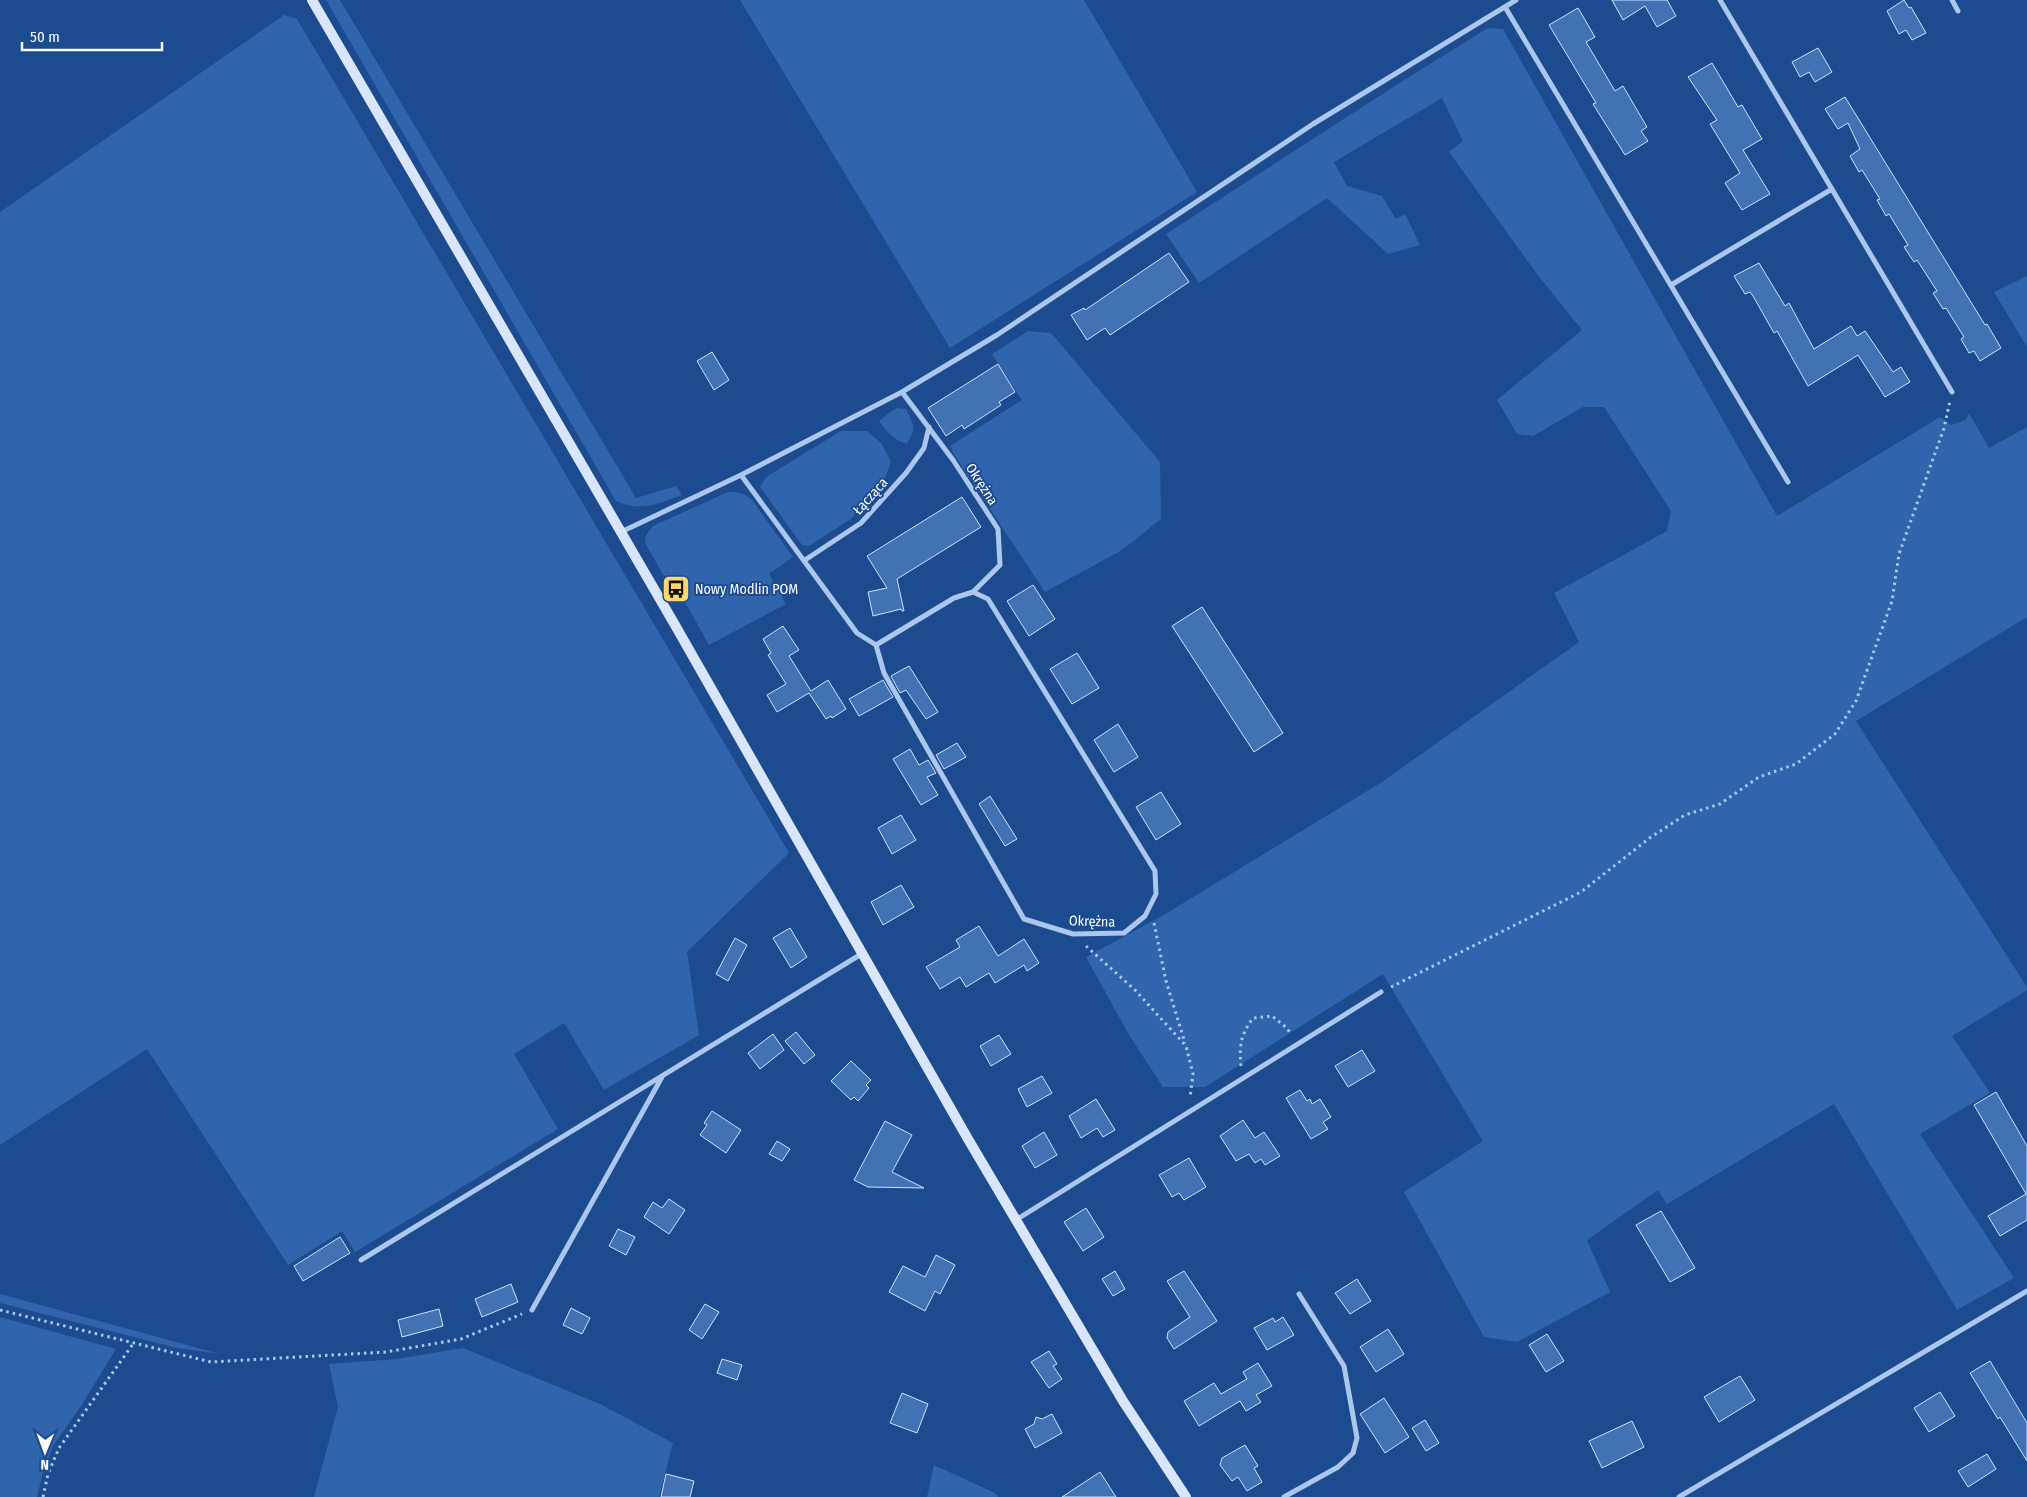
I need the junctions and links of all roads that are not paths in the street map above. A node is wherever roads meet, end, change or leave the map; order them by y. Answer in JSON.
{"nodes":[{"id":1,"x":312,"y":0,"type":"edge"},
{"id":2,"x":1516,"y":0,"type":"edge"},
{"id":3,"x":1720,"y":0,"type":"edge"},
{"id":4,"x":1952,"y":0,"type":"edge"},
{"id":5,"x":1505,"y":7,"type":"junction"},
{"id":6,"x":1958,"y":11,"type":"dead end"},
{"id":7,"x":1832,"y":189,"type":"junction"},
{"id":8,"x":1671,"y":285,"type":"junction"},
{"id":9,"x":902,"y":392,"type":"junction"},
{"id":10,"x":1952,"y":392,"type":"road end"},
{"id":11,"x":928,"y":427,"type":"junction"},
{"id":12,"x":741,"y":475,"type":"junction"},
{"id":13,"x":1788,"y":482,"type":"dead end"},
{"id":14,"x":621,"y":532,"type":"junction"},
{"id":15,"x":805,"y":560,"type":"junction"},
{"id":16,"x":973,"y":592,"type":"junction"},
{"id":17,"x":876,"y":645,"type":"junction"},
{"id":18,"x":863,"y":953,"type":"junction"},
{"id":19,"x":1381,"y":992,"type":"road end"},
{"id":20,"x":662,"y":1076,"type":"junction"},
{"id":21,"x":1016,"y":1220,"type":"junction"},
{"id":22,"x":361,"y":1260,"type":"dead end"},
{"id":23,"x":2027,"y":1290,"type":"edge"},
{"id":24,"x":1299,"y":1294,"type":"dead end"},
{"id":25,"x":532,"y":1310,"type":"road end"},
{"id":26,"x":1186,"y":1497,"type":"edge"},
{"id":27,"x":1284,"y":1497,"type":"edge"},
{"id":28,"x":1679,"y":1497,"type":"edge"}],
"edges":[{"from":1,"to":14,"type":"street"},
{"from":2,"to":5,"type":"street"},
{"from":3,"to":7,"type":"street"},
{"from":4,"to":6,"type":"street"},
{"from":5,"to":8,"type":"street"},
{"from":5,"to":9,"type":"street"},
{"from":7,"to":8,"type":"street"},
{"from":7,"to":10,"type":"street"},
{"from":8,"to":13,"type":"street"},
{"from":9,"to":11,"type":"street","name":"Okrężna"},
{"from":9,"to":12,"type":"street"},
{"from":11,"to":15,"type":"street","name":"Łącząca"},
{"from":11,"to":16,"type":"street","name":"Okrężna"},
{"from":12,"to":14,"type":"street"},
{"from":12,"to":15,"type":"street"},
{"from":14,"to":18,"type":"street"},
{"from":15,"to":17,"type":"street"},
{"from":16,"to":17,"type":"street","name":"Okrężna"},
{"from":16,"to":17,"type":"street","name":"Okrężna"},
{"from":18,"to":20,"type":"street"},
{"from":18,"to":21,"type":"street"},
{"from":19,"to":21,"type":"street"},
{"from":20,"to":22,"type":"street"},
{"from":20,"to":25,"type":"street"},
{"from":21,"to":26,"type":"street"},
{"from":23,"to":28,"type":"street"},
{"from":24,"to":27,"type":"street"}]}
